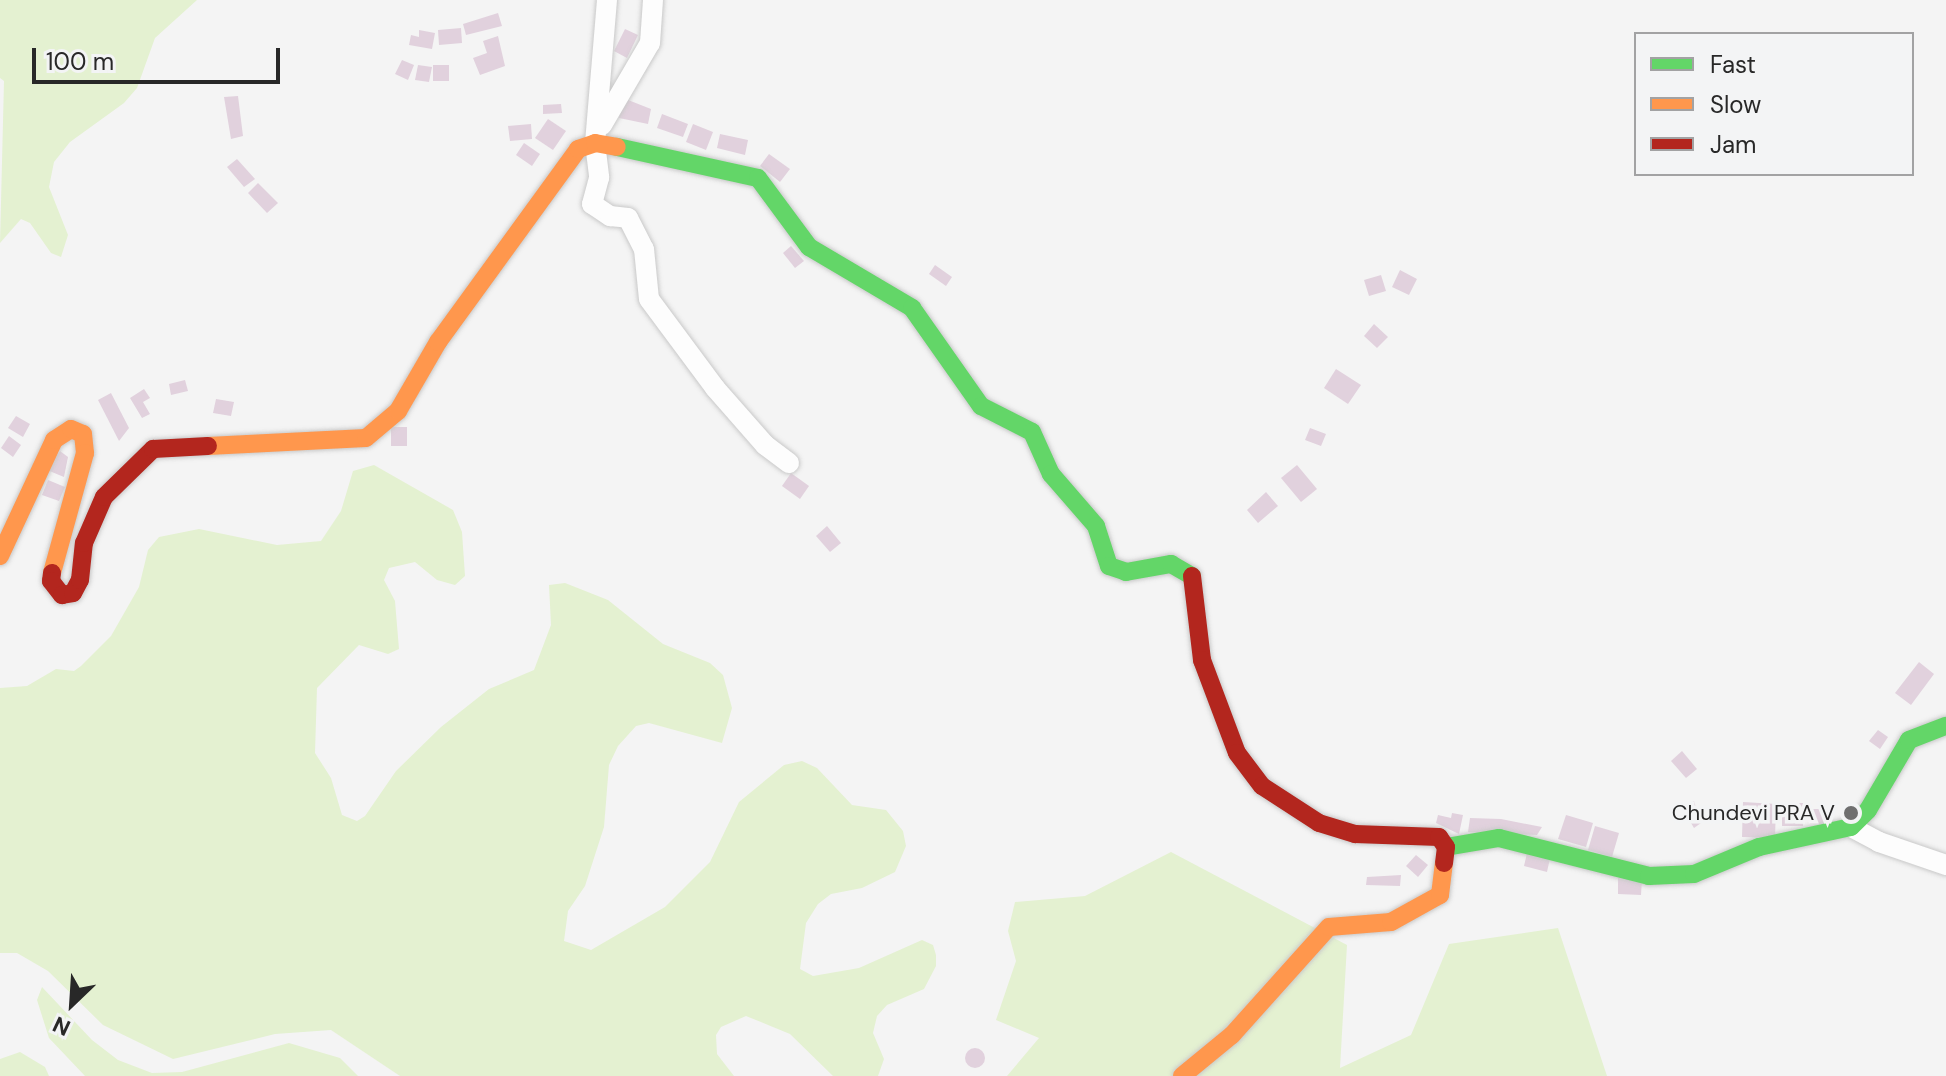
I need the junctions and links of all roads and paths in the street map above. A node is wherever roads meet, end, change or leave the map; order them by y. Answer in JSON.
{"nodes":[{"id":1,"x":607,"y":0,"type":"edge"},
{"id":2,"x":653,"y":0,"type":"edge"},
{"id":3,"x":595,"y":143,"type":"junction"},
{"id":4,"x":789,"y":463,"type":"dead end"},
{"id":5,"x":0,"y":556,"type":"edge"},
{"id":6,"x":1946,"y":726,"type":"edge"},
{"id":7,"x":1851,"y":827,"type":"junction"},
{"id":8,"x":1446,"y":847,"type":"junction"},
{"id":9,"x":1946,"y":865,"type":"edge"},
{"id":10,"x":1182,"y":1076,"type":"edge"}],
"edges":[{"from":1,"to":3,"type":"street"},
{"from":2,"to":3,"type":"street"},
{"from":3,"to":4,"type":"street"},
{"from":3,"to":5,"type":"main road"},
{"from":3,"to":8,"type":"main road"},
{"from":6,"to":7,"type":"main road"},
{"from":7,"to":8,"type":"main road"},
{"from":7,"to":9,"type":"street"},
{"from":8,"to":10,"type":"main road"}]}
